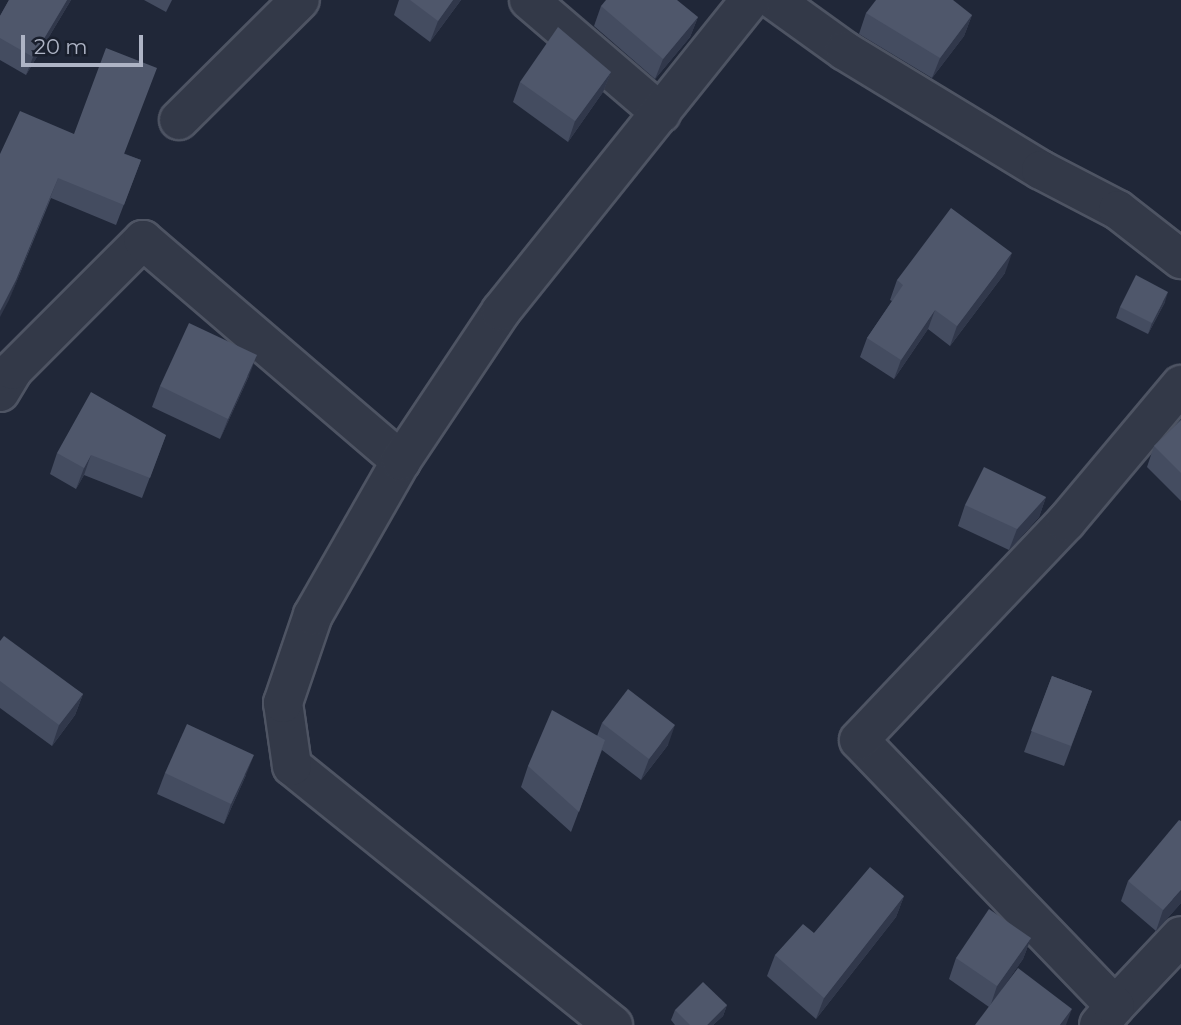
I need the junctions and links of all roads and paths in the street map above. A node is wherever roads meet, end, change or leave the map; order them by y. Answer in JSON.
{"nodes":[{"id":1,"x":300,"y":0,"type":"edge"},
{"id":2,"x":529,"y":0,"type":"edge"},
{"id":3,"x":750,"y":0,"type":"edge"},
{"id":4,"x":774,"y":0,"type":"edge"},
{"id":5,"x":661,"y":113,"type":"junction"},
{"id":6,"x":179,"y":120,"type":"dead end"},
{"id":7,"x":1181,"y":259,"type":"edge"},
{"id":8,"x":1181,"y":385,"type":"edge"},
{"id":9,"x":0,"y":392,"type":"edge"},
{"id":10,"x":401,"y":461,"type":"junction"},
{"id":11,"x":1181,"y":936,"type":"edge"},
{"id":12,"x":1107,"y":1015,"type":"edge"},
{"id":13,"x":613,"y":1025,"type":"edge"}],
"edges":[{"from":1,"to":6,"type":"street"},
{"from":2,"to":5,"type":"street"},
{"from":3,"to":5,"type":"street"},
{"from":4,"to":7,"type":"street"},
{"from":5,"to":10,"type":"street"},
{"from":8,"to":12,"type":"street"},
{"from":9,"to":10,"type":"street"},
{"from":10,"to":13,"type":"street"},
{"from":11,"to":12,"type":"street"}]}
